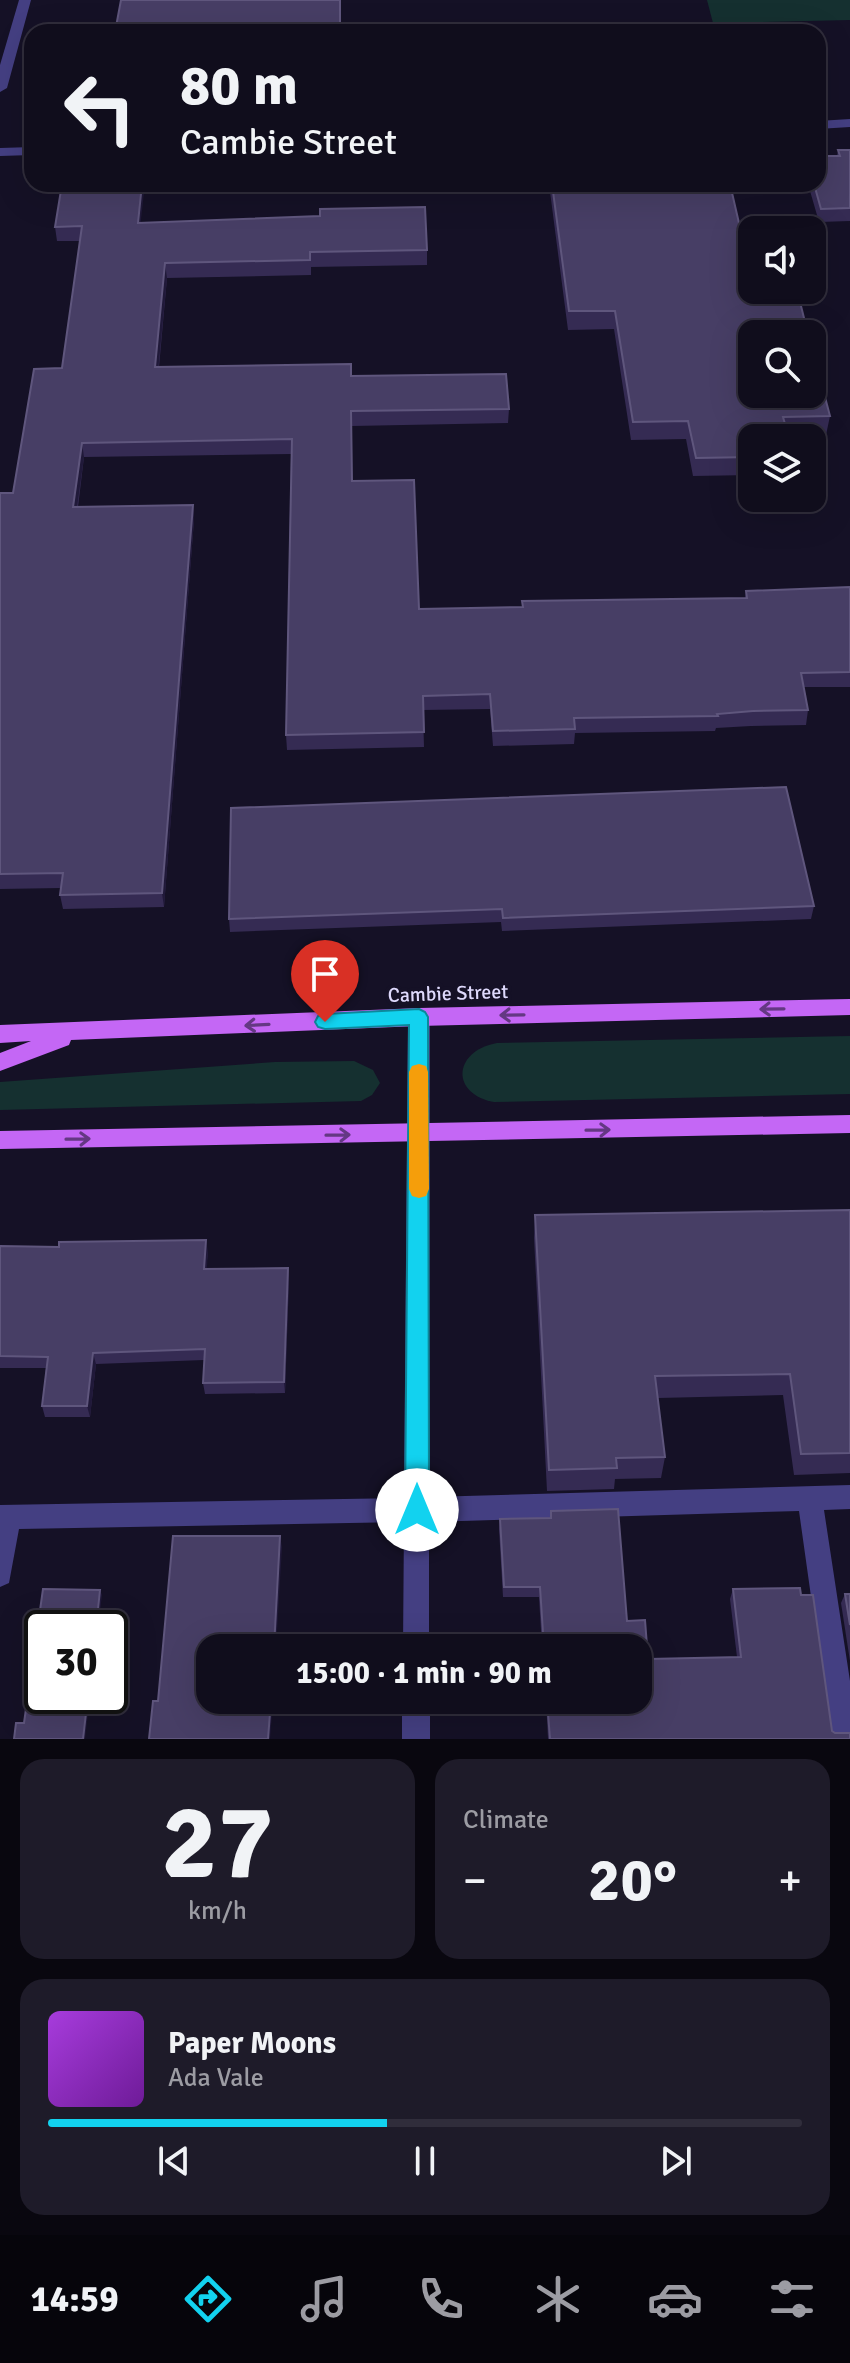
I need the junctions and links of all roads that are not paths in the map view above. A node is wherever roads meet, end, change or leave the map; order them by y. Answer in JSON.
{"nodes":[{"id":1,"x":25,"y":0,"type":"edge"},
{"id":2,"x":0,"y":88,"type":"edge"},
{"id":3,"x":850,"y":123,"type":"edge"},
{"id":4,"x":826,"y":124,"type":"edge"},
{"id":5,"x":24,"y":151,"type":"edge"},
{"id":6,"x":0,"y":152,"type":"edge"},
{"id":7,"x":850,"y":1007,"type":"edge"},
{"id":8,"x":419,"y":1017,"type":"junction"},
{"id":9,"x":0,"y":1034,"type":"edge"},
{"id":10,"x":76,"y":1034,"type":"junction"},
{"id":11,"x":0,"y":1062,"type":"edge"},
{"id":12,"x":850,"y":1124,"type":"edge"},
{"id":13,"x":419,"y":1134,"type":"junction"},
{"id":14,"x":0,"y":1140,"type":"edge"},
{"id":15,"x":850,"y":1497,"type":"edge"},
{"id":16,"x":810,"y":1498,"type":"junction"},
{"id":17,"x":417,"y":1510,"type":"junction"},
{"id":18,"x":4,"y":1517,"type":"edge"},
{"id":19,"x":0,"y":1574,"type":"edge"},
{"id":20,"x":416,"y":1634,"type":"edge"},
{"id":21,"x":416,"y":1714,"type":"edge"},
{"id":22,"x":416,"y":1739,"type":"edge"},
{"id":23,"x":845,"y":1739,"type":"edge"}],
"edges":[{"from":1,"to":2,"type":"street"},
{"from":3,"to":4,"type":"street"},
{"from":5,"to":6,"type":"street"},
{"from":7,"to":8,"type":"main road","name":"Cambie Street","one_way":true},
{"from":8,"to":10,"type":"main road","name":"Cambie Street","one_way":true},
{"from":8,"to":13,"type":"street"},
{"from":9,"to":10,"type":"main road","name":"Cambie Street"},
{"from":10,"to":11,"type":"main road"},
{"from":13,"to":12,"type":"main road","one_way":true},
{"from":14,"to":13,"type":"main road","one_way":true},
{"from":13,"to":17,"type":"street"},
{"from":15,"to":16,"type":"street"},
{"from":16,"to":17,"type":"street"},
{"from":16,"to":23,"type":"street"},
{"from":17,"to":18,"type":"street"},
{"from":17,"to":20,"type":"street"},
{"from":18,"to":19,"type":"street"},
{"from":21,"to":22,"type":"street"}]}
